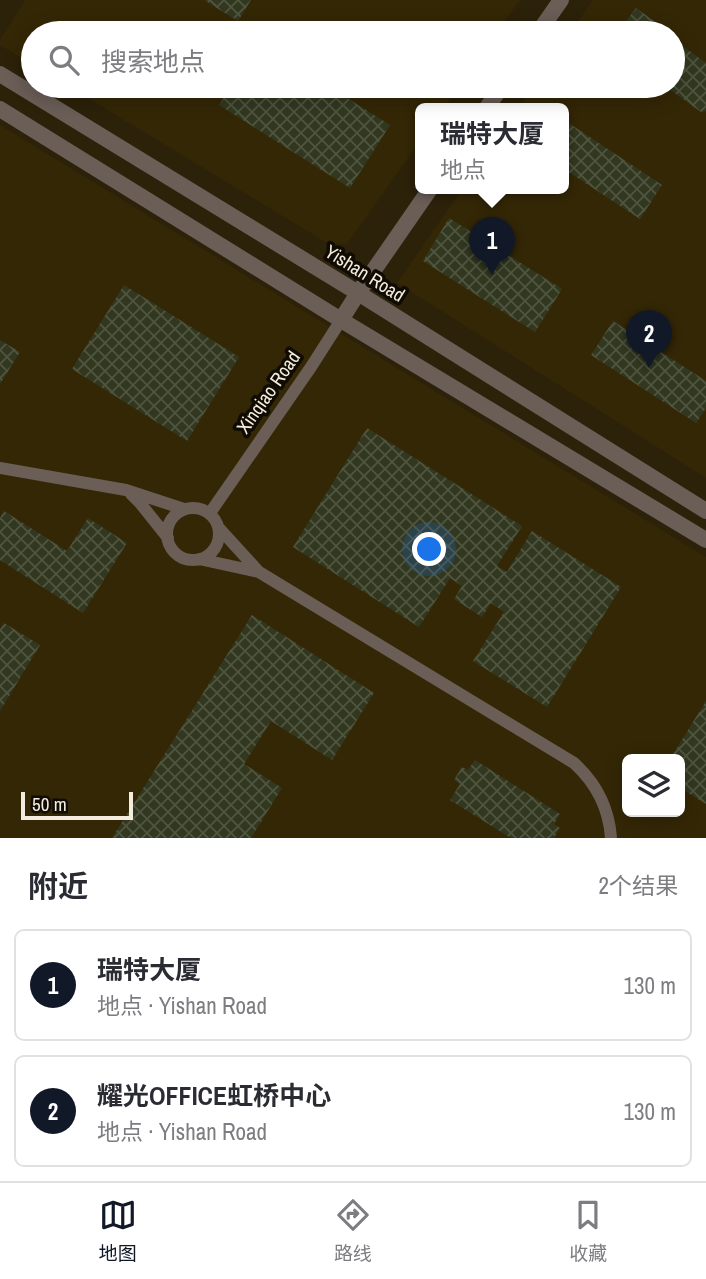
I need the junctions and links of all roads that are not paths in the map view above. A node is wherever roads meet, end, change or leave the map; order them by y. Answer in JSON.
{"nodes":[{"id":1,"x":561,"y":0,"type":"edge"},
{"id":2,"x":546,"y":21,"type":"edge"},
{"id":3,"x":0,"y":74,"type":"edge"},
{"id":4,"x":21,"y":87,"type":"edge"},
{"id":5,"x":39,"y":98,"type":"edge"},
{"id":6,"x":0,"y":109,"type":"edge"},
{"id":7,"x":427,"y":194,"type":"edge"},
{"id":8,"x":358,"y":293,"type":"junction"},
{"id":9,"x":341,"y":320,"type":"junction"},
{"id":10,"x":0,"y":468,"type":"edge"},
{"id":11,"x":126,"y":490,"type":"junction"},
{"id":12,"x":184,"y":509,"type":"junction"},
{"id":13,"x":706,"y":511,"type":"edge"},
{"id":14,"x":209,"y":513,"type":"junction"},
{"id":15,"x":218,"y":527,"type":"junction"},
{"id":16,"x":168,"y":538,"type":"junction"},
{"id":17,"x":706,"y":540,"type":"edge"},
{"id":18,"x":199,"y":559,"type":"junction"},
{"id":19,"x":259,"y":572,"type":"junction"},
{"id":20,"x":611,"y":838,"type":"edge"}],
"edges":[{"from":1,"to":2,"type":"street"},
{"from":3,"to":4,"type":"street","name":"Yishan Road"},
{"from":5,"to":8,"type":"street","name":"Yishan Road"},
{"from":6,"to":9,"type":"street"},
{"from":7,"to":8,"type":"street","name":"Xinqiao Road"},
{"from":8,"to":9,"type":"street","name":"Xinqiao Road"},
{"from":8,"to":13,"type":"street","name":"Yishan Road"},
{"from":9,"to":14,"type":"street","name":"Xinqiao Road"},
{"from":9,"to":17,"type":"street"},
{"from":10,"to":11,"type":"street"},
{"from":11,"to":12,"type":"street"},
{"from":11,"to":16,"type":"street"},
{"from":12,"to":14,"type":"street"},
{"from":12,"to":16,"type":"street"},
{"from":14,"to":15,"type":"street"},
{"from":15,"to":18,"type":"street"},
{"from":15,"to":19,"type":"street"},
{"from":16,"to":18,"type":"street"},
{"from":18,"to":19,"type":"street"},
{"from":19,"to":20,"type":"street"}]}
